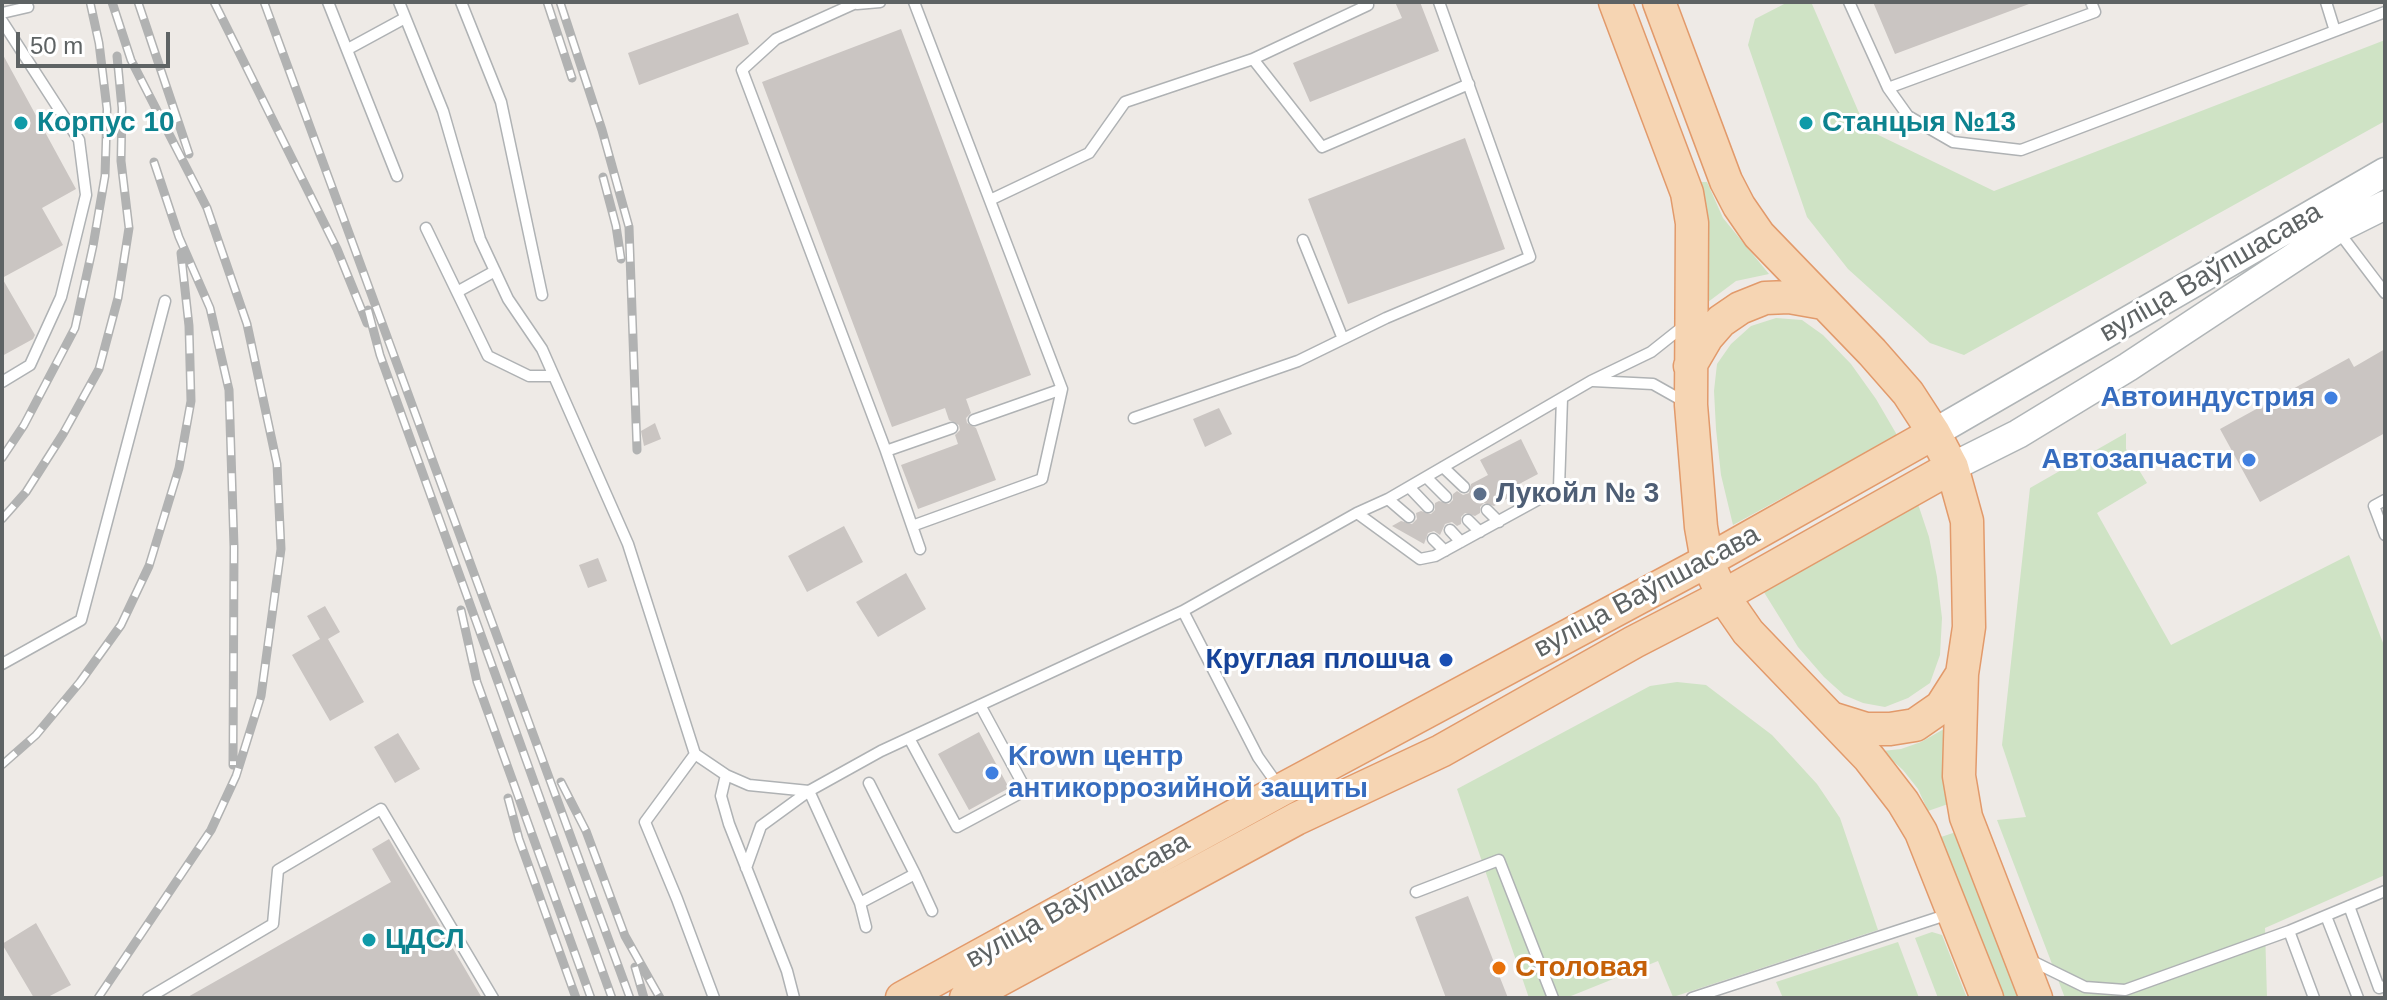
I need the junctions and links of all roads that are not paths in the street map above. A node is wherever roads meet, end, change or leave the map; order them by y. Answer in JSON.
{"nodes":[{"id":1,"x":328,"y":2,"type":"edge"},
{"id":2,"x":399,"y":2,"type":"edge"},
{"id":3,"x":461,"y":2,"type":"edge"},
{"id":4,"x":880,"y":2,"type":"edge"},
{"id":5,"x":914,"y":2,"type":"edge"},
{"id":6,"x":1439,"y":2,"type":"edge"},
{"id":7,"x":1615,"y":2,"type":"edge"},
{"id":8,"x":1659,"y":2,"type":"edge"},
{"id":9,"x":1849,"y":2,"type":"edge"},
{"id":10,"x":2091,"y":2,"type":"edge"},
{"id":11,"x":2326,"y":2,"type":"edge"},
{"id":12,"x":857,"y":3,"type":"edge"},
{"id":13,"x":1368,"y":5,"type":"dead end"},
{"id":14,"x":28,"y":7,"type":"dead end"},
{"id":15,"x":2385,"y":12,"type":"edge"},
{"id":16,"x":2,"y":13,"type":"edge"},
{"id":17,"x":405,"y":18,"type":"junction"},
{"id":18,"x":2,"y":21,"type":"edge"},
{"id":19,"x":2335,"y":31,"type":"junction"},
{"id":20,"x":348,"y":49,"type":"junction"},
{"id":21,"x":1253,"y":59,"type":"junction"},
{"id":22,"x":1469,"y":84,"type":"junction"},
{"id":23,"x":1888,"y":88,"type":"junction"},
{"id":24,"x":2385,"y":172,"type":"edge"},
{"id":25,"x":397,"y":176,"type":"dead end"},
{"id":26,"x":990,"y":200,"type":"junction"},
{"id":27,"x":2385,"y":205,"type":"edge"},
{"id":28,"x":426,"y":228,"type":"dead end"},
{"id":29,"x":2337,"y":229,"type":"junction"},
{"id":30,"x":1303,"y":240,"type":"dead end"},
{"id":31,"x":495,"y":271,"type":"junction"},
{"id":32,"x":457,"y":292,"type":"junction"},
{"id":33,"x":2385,"y":293,"type":"edge"},
{"id":34,"x":542,"y":295,"type":"dead end"},
{"id":35,"x":165,"y":301,"type":"dead end"},
{"id":36,"x":1823,"y":303,"type":"junction"},
{"id":37,"x":1690,"y":321,"type":"junction"},
{"id":38,"x":1343,"y":339,"type":"junction"},
{"id":39,"x":1690,"y":366,"type":"junction"},
{"id":40,"x":554,"y":376,"type":"junction"},
{"id":41,"x":1591,"y":381,"type":"junction"},
{"id":42,"x":2,"y":382,"type":"edge"},
{"id":43,"x":1062,"y":389,"type":"junction"},
{"id":44,"x":1562,"y":398,"type":"junction"},
{"id":45,"x":1691,"y":405,"type":"junction"},
{"id":46,"x":1134,"y":418,"type":"dead end"},
{"id":47,"x":974,"y":420,"type":"dead end"},
{"id":48,"x":952,"y":428,"type":"dead end"},
{"id":49,"x":1934,"y":433,"type":"junction"},
{"id":50,"x":886,"y":451,"type":"junction"},
{"id":51,"x":1443,"y":467,"type":"junction"},
{"id":52,"x":1952,"y":467,"type":"junction"},
{"id":53,"x":1426,"y":477,"type":"junction"},
{"id":54,"x":1409,"y":487,"type":"junction"},
{"id":55,"x":1464,"y":487,"type":"dead end"},
{"id":56,"x":1446,"y":497,"type":"dead end"},
{"id":57,"x":1388,"y":499,"type":"junction"},
{"id":58,"x":2385,"y":500,"type":"edge"},
{"id":59,"x":1428,"y":507,"type":"dead end"},
{"id":60,"x":1487,"y":510,"type":"dead end"},
{"id":61,"x":1357,"y":513,"type":"junction"},
{"id":62,"x":1409,"y":517,"type":"dead end"},
{"id":63,"x":1468,"y":520,"type":"dead end"},
{"id":64,"x":1499,"y":522,"type":"junction"},
{"id":65,"x":912,"y":526,"type":"junction"},
{"id":66,"x":1450,"y":530,"type":"dead end"},
{"id":67,"x":1480,"y":532,"type":"junction"},
{"id":68,"x":2385,"y":535,"type":"edge"},
{"id":69,"x":1433,"y":539,"type":"dead end"},
{"id":70,"x":1461,"y":542,"type":"junction"},
{"id":71,"x":920,"y":549,"type":"dead end"},
{"id":72,"x":1445,"y":551,"type":"junction"},
{"id":73,"x":1707,"y":561,"type":"junction"},
{"id":74,"x":1723,"y":596,"type":"junction"},
{"id":75,"x":1183,"y":611,"type":"junction"},
{"id":76,"x":2,"y":664,"type":"edge"},
{"id":77,"x":1962,"y":674,"type":"junction"},
{"id":78,"x":980,"y":705,"type":"junction"},
{"id":79,"x":1834,"y":719,"type":"junction"},
{"id":80,"x":909,"y":738,"type":"junction"},
{"id":81,"x":695,"y":754,"type":"junction"},
{"id":82,"x":726,"y":775,"type":"junction"},
{"id":83,"x":869,"y":783,"type":"dead end"},
{"id":84,"x":1281,"y":790,"type":"junction"},
{"id":85,"x":809,"y":791,"type":"junction"},
{"id":86,"x":746,"y":868,"type":"junction"},
{"id":87,"x":915,"y":874,"type":"junction"},
{"id":88,"x":2385,"y":891,"type":"edge"},
{"id":89,"x":1416,"y":892,"type":"dead end"},
{"id":90,"x":860,"y":903,"type":"junction"},
{"id":91,"x":2349,"y":906,"type":"junction"},
{"id":92,"x":932,"y":911,"type":"dead end"},
{"id":93,"x":1954,"y":912,"type":"junction"},
{"id":94,"x":2326,"y":916,"type":"junction"},
{"id":95,"x":866,"y":927,"type":"dead end"},
{"id":96,"x":2289,"y":931,"type":"junction"},
{"id":97,"x":2018,"y":954,"type":"junction"},
{"id":98,"x":2382,"y":990,"type":"edge"},
{"id":99,"x":2122,"y":994,"type":"edge"},
{"id":100,"x":907,"y":995,"type":"edge"},
{"id":101,"x":148,"y":998,"type":"edge"},
{"id":102,"x":493,"y":998,"type":"edge"},
{"id":103,"x":714,"y":998,"type":"edge"},
{"id":104,"x":794,"y":998,"type":"edge"},
{"id":105,"x":966,"y":998,"type":"edge"},
{"id":106,"x":1553,"y":998,"type":"edge"},
{"id":107,"x":1692,"y":998,"type":"edge"},
{"id":108,"x":1987,"y":998,"type":"edge"},
{"id":109,"x":2036,"y":998,"type":"edge"},
{"id":110,"x":2314,"y":998,"type":"edge"},
{"id":111,"x":2358,"y":998,"type":"edge"}],
"edges":[{"from":1,"to":20,"type":"lane"},
{"from":2,"to":17,"type":"lane"},
{"from":3,"to":34,"type":"lane"},
{"from":4,"to":12,"type":"lane"},
{"from":5,"to":26,"type":"lane"},
{"from":6,"to":22,"type":"lane"},
{"from":7,"to":37,"type":"main road"},
{"from":8,"to":36,"type":"main road"},
{"from":9,"to":23,"type":"lane"},
{"from":10,"to":23,"type":"lane"},
{"from":11,"to":19,"type":"lane"},
{"from":12,"to":50,"type":"lane"},
{"from":13,"to":21,"type":"lane"},
{"from":14,"to":16,"type":"lane"},
{"from":15,"to":19,"type":"lane"},
{"from":17,"to":20,"type":"lane"},
{"from":17,"to":31,"type":"lane"},
{"from":18,"to":42,"type":"lane"},
{"from":19,"to":23,"type":"lane"},
{"from":20,"to":25,"type":"lane"},
{"from":21,"to":22,"type":"lane"},
{"from":21,"to":26,"type":"lane"},
{"from":22,"to":38,"type":"lane"},
{"from":24,"to":49,"type":"main road","name":"вуліца Ваўпшасава"},
{"from":26,"to":43,"type":"lane"},
{"from":27,"to":29,"type":"main road","name":"вуліца Ваўпшасава"},
{"from":28,"to":32,"type":"lane"},
{"from":29,"to":33,"type":"lane"},
{"from":29,"to":52,"type":"main road","name":"вуліца Ваўпшасава"},
{"from":30,"to":38,"type":"lane"},
{"from":31,"to":32,"type":"lane"},
{"from":31,"to":40,"type":"lane"},
{"from":32,"to":40,"type":"lane"},
{"from":35,"to":76,"type":"lane"},
{"from":36,"to":39,"type":"main road"},
{"from":36,"to":49,"type":"main road"},
{"from":37,"to":39,"type":"main road"},
{"from":37,"to":41,"type":"lane"},
{"from":38,"to":46,"type":"lane"},
{"from":39,"to":45,"type":"main road"},
{"from":40,"to":81,"type":"lane"},
{"from":41,"to":44,"type":"lane"},
{"from":41,"to":45,"type":"lane"},
{"from":43,"to":47,"type":"lane"},
{"from":43,"to":65,"type":"lane"},
{"from":44,"to":51,"type":"lane"},
{"from":44,"to":64,"type":"lane"},
{"from":45,"to":73,"type":"main road"},
{"from":48,"to":50,"type":"lane"},
{"from":49,"to":52,"type":"main road"},
{"from":49,"to":73,"type":"main road","name":"вуліца Ваўпшасава"},
{"from":50,"to":65,"type":"lane"},
{"from":51,"to":53,"type":"lane"},
{"from":51,"to":55,"type":"lane"},
{"from":52,"to":74,"type":"main road","name":"вуліца Ваўпшасава"},
{"from":52,"to":77,"type":"main road"},
{"from":53,"to":54,"type":"lane"},
{"from":53,"to":56,"type":"lane"},
{"from":54,"to":57,"type":"lane"},
{"from":54,"to":59,"type":"lane"},
{"from":57,"to":61,"type":"lane"},
{"from":57,"to":62,"type":"lane"},
{"from":58,"to":68,"type":"lane"},
{"from":60,"to":64,"type":"lane"},
{"from":61,"to":72,"type":"lane"},
{"from":61,"to":75,"type":"lane"},
{"from":63,"to":67,"type":"lane"},
{"from":64,"to":67,"type":"lane"},
{"from":65,"to":71,"type":"lane"},
{"from":66,"to":70,"type":"lane"},
{"from":67,"to":70,"type":"lane"},
{"from":69,"to":72,"type":"lane"},
{"from":70,"to":72,"type":"lane"},
{"from":73,"to":74,"type":"main road"},
{"from":73,"to":84,"type":"main road","name":"вуліца Ваўпшасава"},
{"from":74,"to":79,"type":"main road"},
{"from":74,"to":105,"type":"main road","name":"вуліца Ваўпшасава"},
{"from":75,"to":78,"type":"lane"},
{"from":75,"to":84,"type":"lane"},
{"from":77,"to":79,"type":"main road"},
{"from":77,"to":97,"type":"main road"},
{"from":78,"to":80,"type":"lane"},
{"from":78,"to":80,"type":"lane"},
{"from":79,"to":93,"type":"main road"},
{"from":80,"to":85,"type":"lane"},
{"from":81,"to":82,"type":"lane"},
{"from":81,"to":103,"type":"lane"},
{"from":82,"to":85,"type":"lane"},
{"from":82,"to":86,"type":"lane"},
{"from":83,"to":87,"type":"lane"},
{"from":84,"to":100,"type":"main road","name":"вуліца Ваўпшасава"},
{"from":85,"to":86,"type":"lane"},
{"from":85,"to":90,"type":"lane"},
{"from":86,"to":104,"type":"lane"},
{"from":87,"to":90,"type":"lane"},
{"from":87,"to":92,"type":"lane"},
{"from":88,"to":91,"type":"lane"},
{"from":89,"to":106,"type":"lane"},
{"from":90,"to":95,"type":"lane"},
{"from":91,"to":94,"type":"lane"},
{"from":91,"to":98,"type":"lane"},
{"from":93,"to":107,"type":"lane"},
{"from":93,"to":108,"type":"main road"},
{"from":94,"to":96,"type":"lane"},
{"from":94,"to":111,"type":"lane"},
{"from":96,"to":99,"type":"lane"},
{"from":96,"to":110,"type":"lane"},
{"from":97,"to":99,"type":"lane"},
{"from":97,"to":109,"type":"main road"},
{"from":101,"to":102,"type":"lane"}]}
